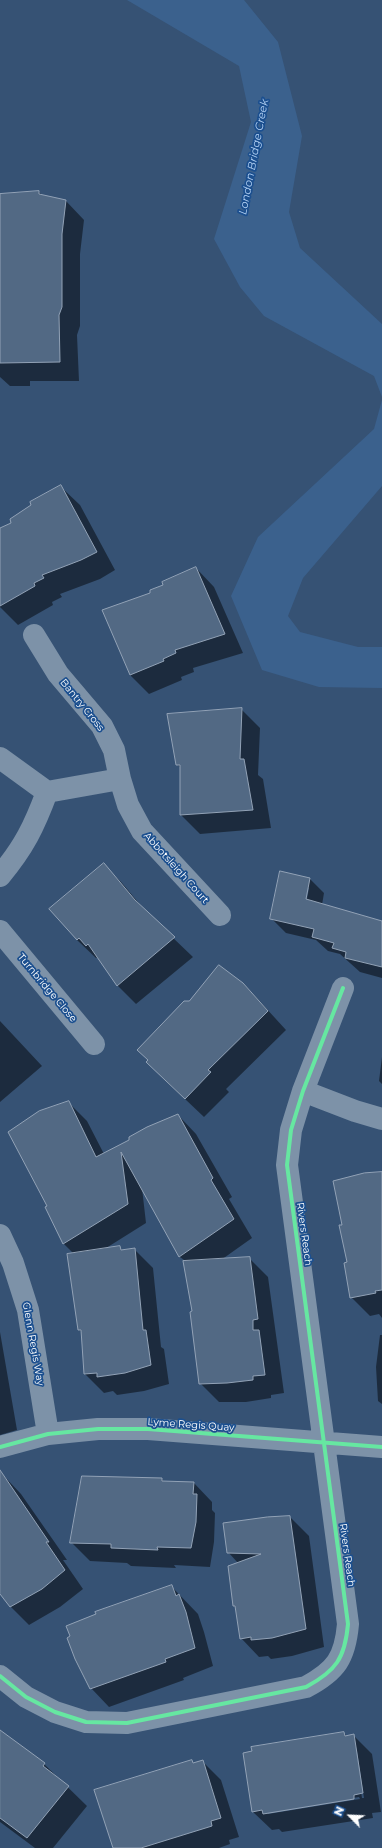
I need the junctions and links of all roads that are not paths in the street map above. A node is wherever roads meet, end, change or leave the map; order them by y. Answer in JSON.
{"nodes":[{"id":1,"x":34,"y":635,"type":"dead end"},
{"id":2,"x":0,"y":758,"type":"edge"},
{"id":3,"x":120,"y":779,"type":"junction"},
{"id":4,"x":47,"y":792,"type":"junction"},
{"id":5,"x":136,"y":818,"type":"joint"},
{"id":6,"x":0,"y":876,"type":"edge"},
{"id":7,"x":220,"y":915,"type":"dead end"},
{"id":8,"x":0,"y":931,"type":"edge"},
{"id":9,"x":343,"y":988,"type":"dead end"},
{"id":10,"x":94,"y":1044,"type":"dead end"},
{"id":11,"x":303,"y":1091,"type":"junction"},
{"id":12,"x":382,"y":1119,"type":"edge"},
{"id":13,"x":0,"y":1235,"type":"edge"},
{"id":14,"x":48,"y":1434,"type":"junction"},
{"id":15,"x":324,"y":1443,"type":"junction"},
{"id":16,"x":0,"y":1447,"type":"edge"},
{"id":17,"x":382,"y":1447,"type":"edge"},
{"id":18,"x":0,"y":1676,"type":"edge"}],
"edges":[{"from":1,"to":3,"type":"street","name":"Bantry Cross"},
{"from":2,"to":4,"type":"street"},
{"from":3,"to":4,"type":"street"},
{"from":3,"to":5,"type":"street","name":"Bantry Cross"},
{"from":4,"to":6,"type":"street"},
{"from":5,"to":7,"type":"street","name":"Abbotsleigh Court"},
{"from":8,"to":10,"type":"street","name":"Turnbridge Close"},
{"from":9,"to":11,"type":"street","name":"Rivers Reach"},
{"from":11,"to":12,"type":"street"},
{"from":11,"to":15,"type":"street","name":"Rivers Reach"},
{"from":13,"to":14,"type":"street","name":"Glenn Regis Way"},
{"from":14,"to":15,"type":"street","name":"Lyme Regis Quay"},
{"from":14,"to":16,"type":"street","name":"Lyme Regis Quay"},
{"from":15,"to":17,"type":"street","name":"Lyme Regis Quay"},
{"from":15,"to":18,"type":"street","name":"Rivers Reach"}]}
